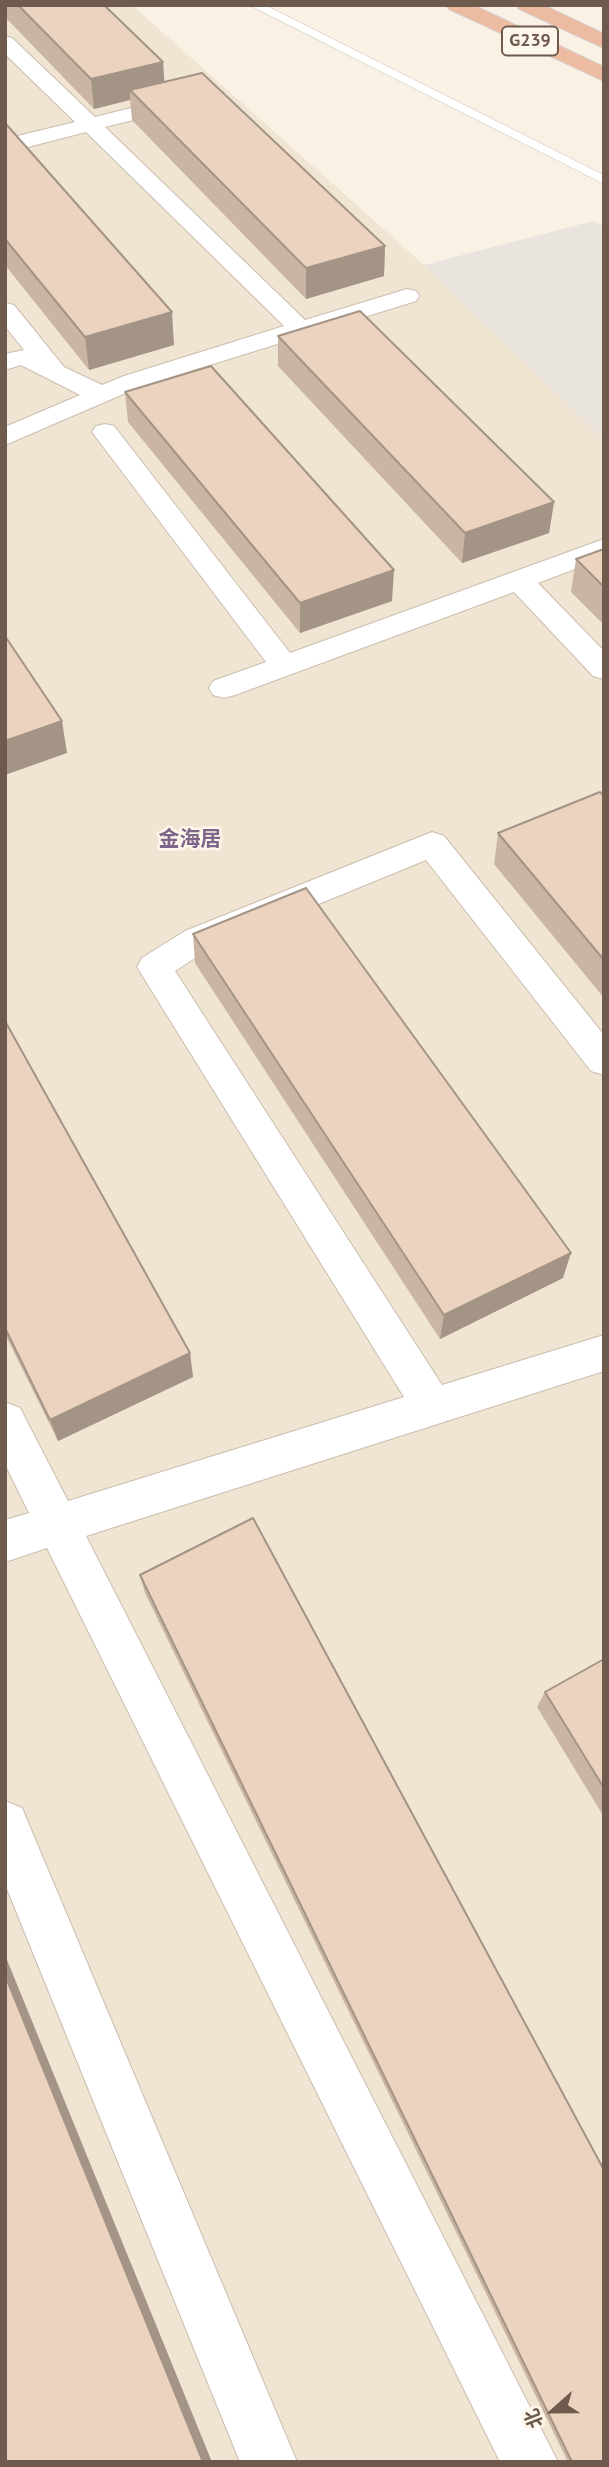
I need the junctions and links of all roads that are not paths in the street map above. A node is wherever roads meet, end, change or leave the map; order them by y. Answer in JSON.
{"nodes":[{"id":1,"x":255,"y":5,"type":"edge"},
{"id":2,"x":456,"y":5,"type":"edge"},
{"id":3,"x":526,"y":5,"type":"edge"},
{"id":4,"x":604,"y":42,"type":"edge"},
{"id":5,"x":5,"y":43,"type":"edge"},
{"id":6,"x":604,"y":75,"type":"edge"},
{"id":7,"x":193,"y":98,"type":"edge"},
{"id":8,"x":90,"y":125,"type":"junction"},
{"id":9,"x":5,"y":146,"type":"edge"},
{"id":10,"x":604,"y":180,"type":"edge"},
{"id":11,"x":407,"y":296,"type":"dead end"},
{"id":12,"x":5,"y":310,"type":"edge"},
{"id":13,"x":301,"y":329,"type":"junction"},
{"id":14,"x":5,"y":362,"type":"edge"},
{"id":15,"x":55,"y":372,"type":"junction"},
{"id":16,"x":101,"y":395,"type":"junction"},
{"id":17,"x":104,"y":432,"type":"dead end"},
{"id":18,"x":5,"y":437,"type":"edge"},
{"id":19,"x":604,"y":548,"type":"edge"},
{"id":20,"x":518,"y":579,"type":"junction"},
{"id":21,"x":284,"y":666,"type":"junction"},
{"id":22,"x":604,"y":669,"type":"edge"},
{"id":23,"x":223,"y":688,"type":"dead end"},
{"id":24,"x":604,"y":1060,"type":"edge"},
{"id":25,"x":604,"y":1353,"type":"edge"},
{"id":26,"x":433,"y":1406,"type":"junction"},
{"id":27,"x":5,"y":1421,"type":"edge"},
{"id":28,"x":57,"y":1524,"type":"junction"},
{"id":29,"x":5,"y":1541,"type":"edge"},
{"id":30,"x":5,"y":1825,"type":"edge"},
{"id":31,"x":269,"y":2462,"type":"edge"},
{"id":32,"x":530,"y":2462,"type":"edge"}],
"edges":[{"from":1,"to":10,"type":"lane"},
{"from":2,"to":6,"type":"highway","number":"G239"},
{"from":3,"to":4,"type":"highway","number":"G239"},
{"from":5,"to":8,"type":"street"},
{"from":7,"to":8,"type":"street"},
{"from":8,"to":9,"type":"street"},
{"from":8,"to":13,"type":"street"},
{"from":11,"to":13,"type":"street"},
{"from":12,"to":15,"type":"street"},
{"from":13,"to":16,"type":"street"},
{"from":14,"to":15,"type":"street"},
{"from":15,"to":16,"type":"street"},
{"from":16,"to":18,"type":"street"},
{"from":17,"to":21,"type":"street"},
{"from":19,"to":20,"type":"street"},
{"from":20,"to":21,"type":"street"},
{"from":20,"to":22,"type":"street"},
{"from":21,"to":23,"type":"street"},
{"from":24,"to":26,"type":"street"},
{"from":25,"to":26,"type":"street"},
{"from":26,"to":28,"type":"street"},
{"from":27,"to":28,"type":"street"},
{"from":28,"to":29,"type":"street"},
{"from":28,"to":32,"type":"street"},
{"from":30,"to":31,"type":"street"}]}
